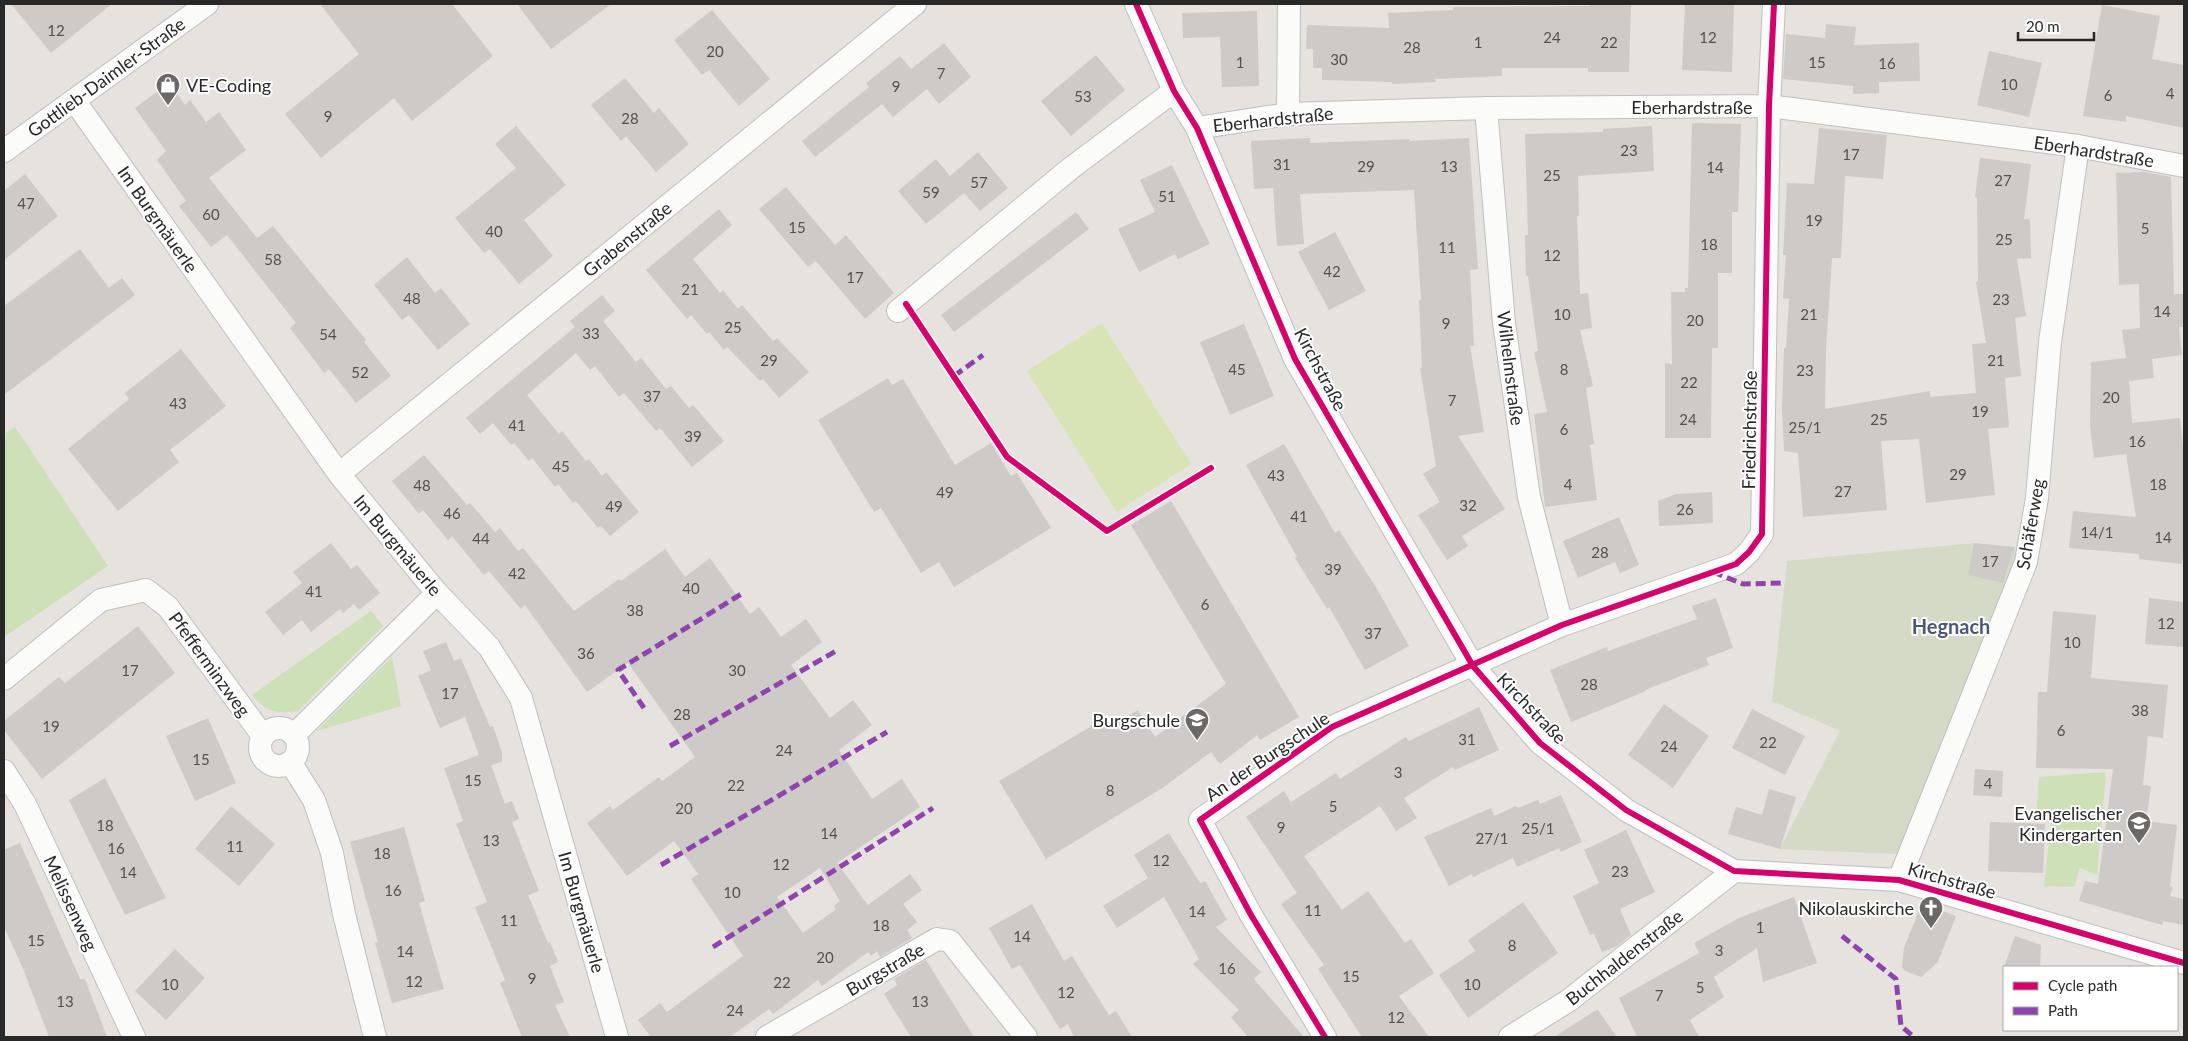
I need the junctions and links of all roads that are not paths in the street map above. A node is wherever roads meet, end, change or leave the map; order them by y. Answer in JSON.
{"nodes":[{"id":1,"x":207,"y":4,"type":"edge"},
{"id":2,"x":916,"y":4,"type":"edge"},
{"id":3,"x":1136,"y":4,"type":"edge"},
{"id":4,"x":1288,"y":4,"type":"edge"},
{"id":5,"x":1774,"y":4,"type":"edge"},
{"id":6,"x":1174,"y":91,"type":"junction"},
{"id":7,"x":74,"y":100,"type":"junction"},
{"id":8,"x":1769,"y":106,"type":"junction"},
{"id":9,"x":1486,"y":108,"type":"junction"},
{"id":10,"x":1288,"y":114,"type":"junction"},
{"id":11,"x":1196,"y":128,"type":"junction"},
{"id":12,"x":2078,"y":146,"type":"junction"},
{"id":13,"x":4,"y":151,"type":"edge"},
{"id":14,"x":2184,"y":166,"type":"edge"},
{"id":15,"x":898,"y":310,"type":"dead end"},
{"id":16,"x":339,"y":474,"type":"junction"},
{"id":17,"x":438,"y":594,"type":"junction"},
{"id":18,"x":1562,"y":625,"type":"junction"},
{"id":19,"x":1473,"y":666,"type":"junction"},
{"id":20,"x":4,"y":679,"type":"edge"},
{"id":21,"x":294,"y":735,"type":"junction"},
{"id":22,"x":262,"y":736,"type":"junction"},
{"id":23,"x":290,"y":762,"type":"junction"},
{"id":24,"x":4,"y":771,"type":"edge"},
{"id":25,"x":1734,"y":871,"type":"junction"},
{"id":26,"x":1899,"y":880,"type":"junction"},
{"id":27,"x":2184,"y":963,"type":"edge"},
{"id":28,"x":134,"y":1037,"type":"edge"},
{"id":29,"x":375,"y":1037,"type":"edge"},
{"id":30,"x":617,"y":1037,"type":"edge"},
{"id":31,"x":767,"y":1037,"type":"edge"},
{"id":32,"x":1026,"y":1037,"type":"edge"},
{"id":33,"x":1325,"y":1037,"type":"edge"},
{"id":34,"x":1510,"y":1037,"type":"edge"}],
"edges":[{"from":1,"to":7,"type":"street","name":"Gottlieb-Daimler-Straße"},
{"from":2,"to":16,"type":"street","name":"Grabenstraße"},
{"from":3,"to":6,"type":"street","name":"Kirchstraße"},
{"from":4,"to":10,"type":"street"},
{"from":5,"to":8,"type":"street","name":"Friedrichstraße"},
{"from":6,"to":11,"type":"street","name":"Kirchstraße"},
{"from":6,"to":15,"type":"street"},
{"from":7,"to":13,"type":"street","name":"Gottlieb-Daimler-Straße"},
{"from":7,"to":16,"type":"street","name":"Im Burgmäuerle"},
{"from":8,"to":9,"type":"street","name":"Eberhardstraße"},
{"from":8,"to":12,"type":"street","name":"Eberhardstraße"},
{"from":8,"to":18,"type":"street","name":"Friedrichstraße"},
{"from":9,"to":10,"type":"street","name":"Eberhardstraße"},
{"from":9,"to":18,"type":"street","name":"Wilhelmstraße"},
{"from":10,"to":11,"type":"street","name":"Eberhardstraße"},
{"from":11,"to":19,"type":"street","name":"Kirchstraße"},
{"from":12,"to":14,"type":"street","name":"Eberhardstraße"},
{"from":12,"to":26,"type":"street","name":"Schäferweg"},
{"from":16,"to":17,"type":"street","name":"Im Burgmäuerle"},
{"from":17,"to":21,"type":"street"},
{"from":17,"to":30,"type":"street","name":"Im Burgmäuerle"},
{"from":18,"to":19,"type":"street","name":"Friedrichstraße"},
{"from":19,"to":25,"type":"street","name":"Kirchstraße"},
{"from":19,"to":33,"type":"street","name":"An der Burgschule"},
{"from":20,"to":22,"type":"street","name":"Pfefferminzweg"},
{"from":21,"to":22,"type":"street"},
{"from":21,"to":23,"type":"street"},
{"from":22,"to":23,"type":"street"},
{"from":23,"to":29,"type":"street"},
{"from":24,"to":28,"type":"street","name":"Melissenweg"},
{"from":25,"to":26,"type":"street","name":"Kirchstraße"},
{"from":25,"to":34,"type":"street","name":"Buchhaldenstraße"},
{"from":26,"to":27,"type":"street","name":"Kirchstraße"},
{"from":31,"to":32,"type":"street","name":"Burgstraße"}]}
